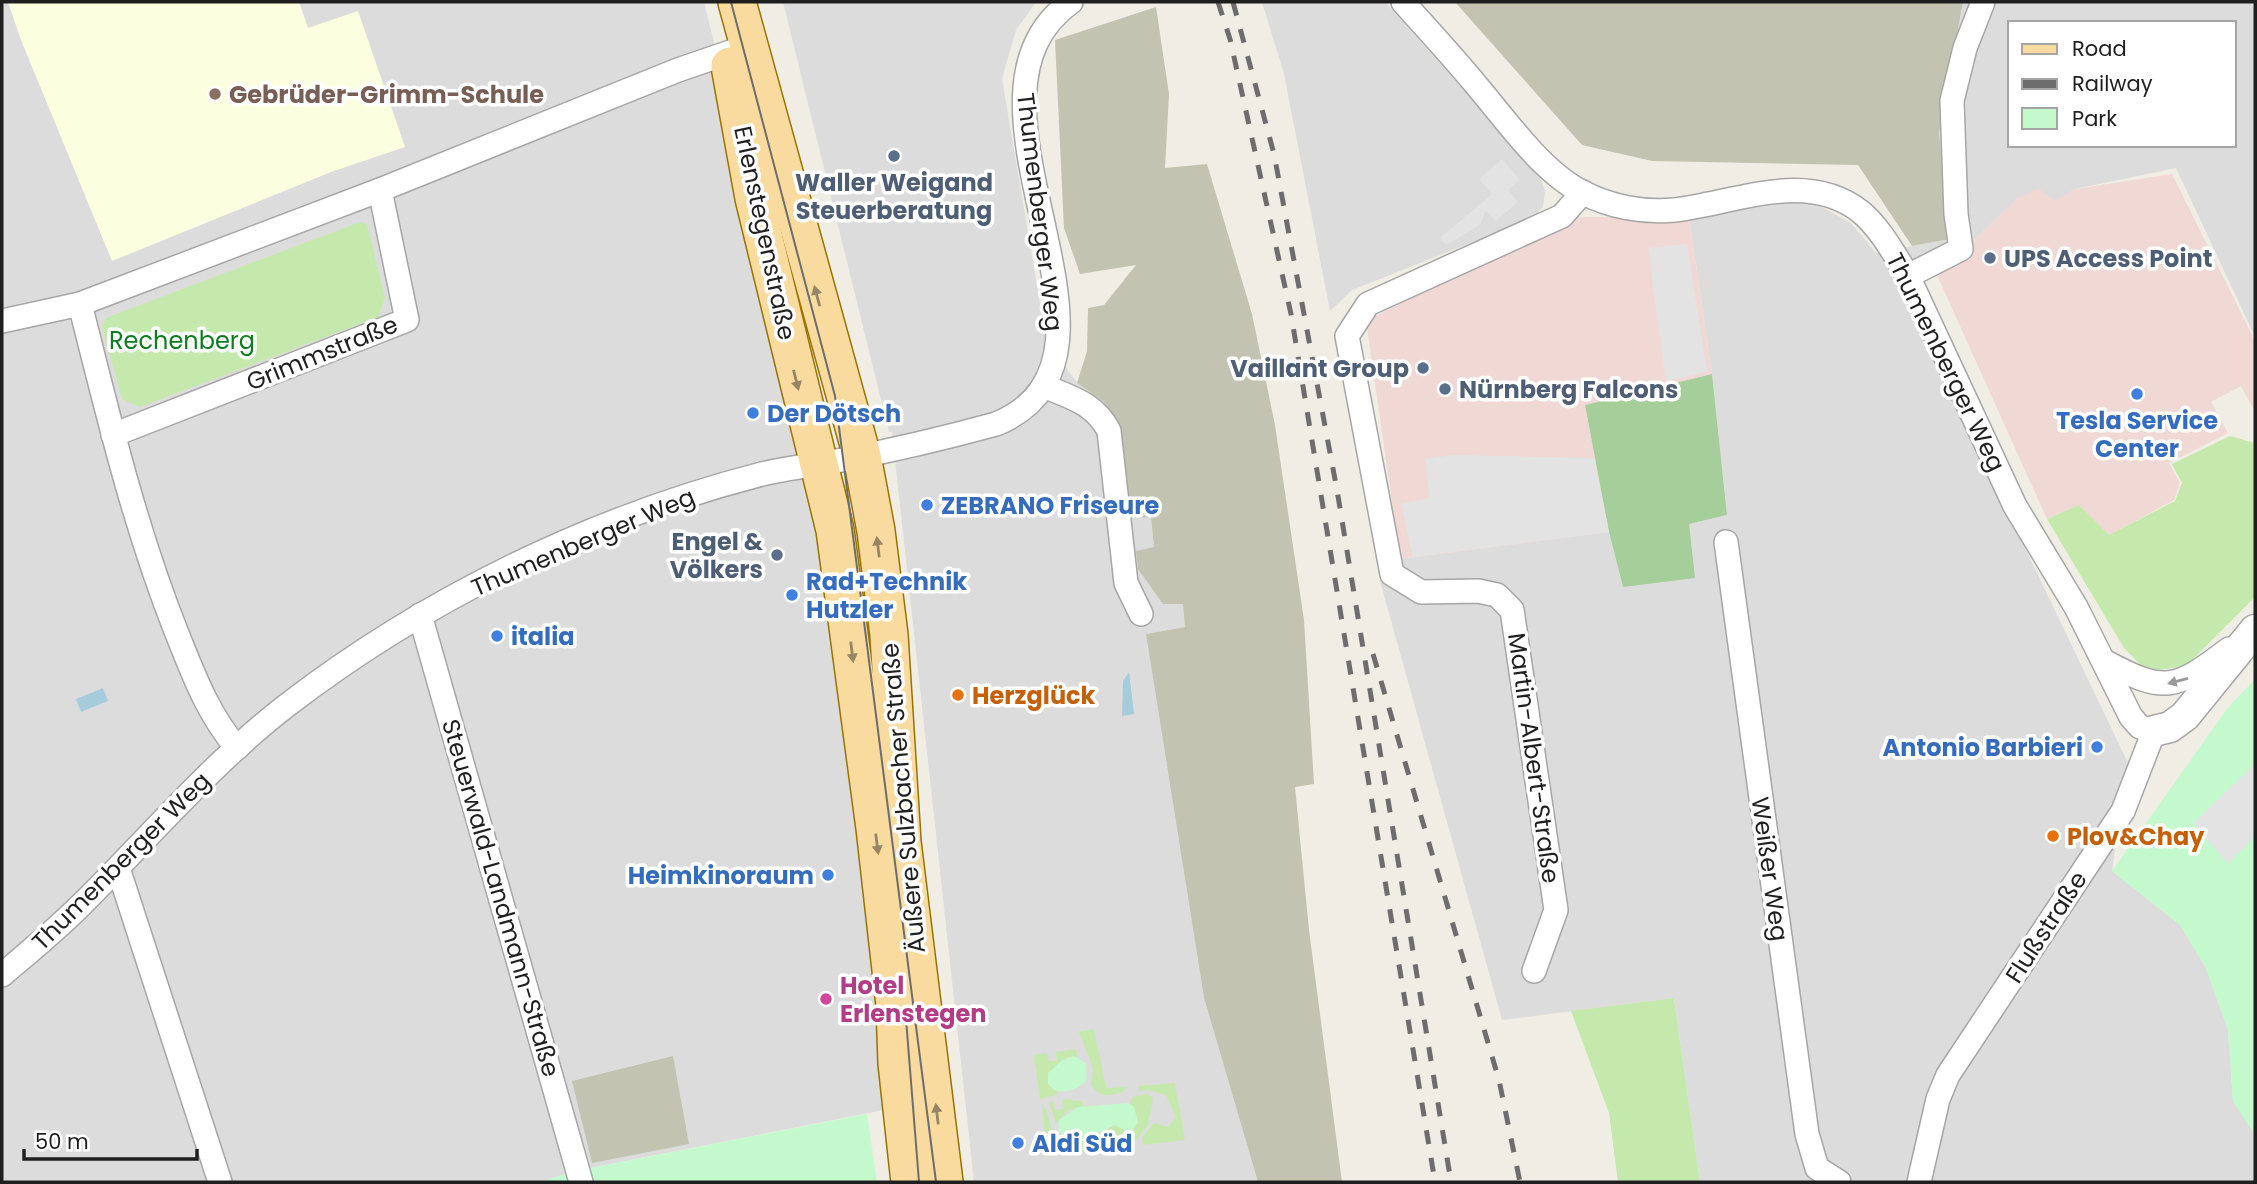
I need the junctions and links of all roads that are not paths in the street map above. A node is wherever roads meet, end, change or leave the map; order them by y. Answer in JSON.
{"nodes":[{"id":1,"x":714,"y":2,"type":"edge"},
{"id":2,"x":737,"y":2,"type":"edge"},
{"id":3,"x":1071,"y":2,"type":"edge"},
{"id":4,"x":1404,"y":2,"type":"edge"},
{"id":5,"x":1983,"y":2,"type":"edge"},
{"id":6,"x":737,"y":49,"type":"junction"},
{"id":7,"x":380,"y":190,"type":"junction"},
{"id":8,"x":1583,"y":192,"type":"junction"},
{"id":9,"x":1908,"y":276,"type":"junction"},
{"id":10,"x":80,"y":304,"type":"junction"},
{"id":11,"x":2,"y":321,"type":"edge"},
{"id":12,"x":1046,"y":387,"type":"junction"},
{"id":13,"x":113,"y":435,"type":"junction"},
{"id":14,"x":862,"y":456,"type":"junction"},
{"id":15,"x":820,"y":464,"type":"junction"},
{"id":16,"x":1726,"y":542,"type":"dead end"},
{"id":17,"x":1141,"y":614,"type":"dead end"},
{"id":18,"x":420,"y":615,"type":"junction"},
{"id":19,"x":2255,"y":630,"type":"edge"},
{"id":20,"x":2104,"y":662,"type":"junction"},
{"id":21,"x":2154,"y":730,"type":"junction"},
{"id":22,"x":237,"y":748,"type":"junction"},
{"id":23,"x":118,"y":868,"type":"junction"},
{"id":24,"x":1534,"y":971,"type":"dead end"},
{"id":25,"x":2,"y":975,"type":"edge"},
{"id":26,"x":220,"y":1182,"type":"edge"},
{"id":27,"x":581,"y":1182,"type":"edge"},
{"id":28,"x":910,"y":1182,"type":"edge"},
{"id":29,"x":944,"y":1182,"type":"edge"},
{"id":30,"x":1839,"y":1182,"type":"edge"},
{"id":31,"x":1919,"y":1182,"type":"edge"}],
"edges":[{"from":1,"to":6,"type":"main road","name":"Erlenstegenstraße"},
{"from":2,"to":6,"type":"main road","name":"Erlenstegenstraße"},
{"from":3,"to":12,"type":"street","name":"Thumenberger Weg"},
{"from":4,"to":8,"type":"street","name":"Thumenberger Weg"},
{"from":5,"to":9,"type":"street"},
{"from":6,"to":7,"type":"street"},
{"from":14,"to":6,"type":"main road","name":"Erlenstegenstraße","one_way":true},
{"from":6,"to":15,"type":"main road","name":"Erlenstegenstraße","one_way":true},
{"from":7,"to":10,"type":"street"},
{"from":7,"to":13,"type":"street","name":"Grimmstraße"},
{"from":8,"to":9,"type":"street","name":"Thumenberger Weg"},
{"from":8,"to":24,"type":"street","name":"Martin-Albert-Straße"},
{"from":9,"to":20,"type":"street","name":"Thumenberger Weg"},
{"from":10,"to":11,"type":"street"},
{"from":10,"to":13,"type":"street"},
{"from":12,"to":14,"type":"street","name":"Thumenberger Weg"},
{"from":12,"to":17,"type":"street"},
{"from":13,"to":22,"type":"street"},
{"from":14,"to":15,"type":"street","name":"Thumenberger Weg"},
{"from":29,"to":14,"type":"main road","name":"Äußere Sulzbacher Straße","one_way":true},
{"from":15,"to":18,"type":"street","name":"Thumenberger Weg"},
{"from":15,"to":28,"type":"main road","name":"Äußere Sulzbacher Straße","one_way":true},
{"from":16,"to":30,"type":"street","name":"Weißer Weg"},
{"from":18,"to":22,"type":"street","name":"Thumenberger Weg"},
{"from":18,"to":27,"type":"street","name":"Steuerwald-Landmann-Straße"},
{"from":19,"to":20,"type":"street","one_way":true},
{"from":19,"to":21,"type":"street"},
{"from":20,"to":21,"type":"street","name":"Thumenberger Weg"},
{"from":21,"to":31,"type":"street","name":"Flußstraße"},
{"from":22,"to":23,"type":"street","name":"Thumenberger Weg"},
{"from":23,"to":25,"type":"street","name":"Thumenberger Weg"},
{"from":23,"to":26,"type":"street"}]}
